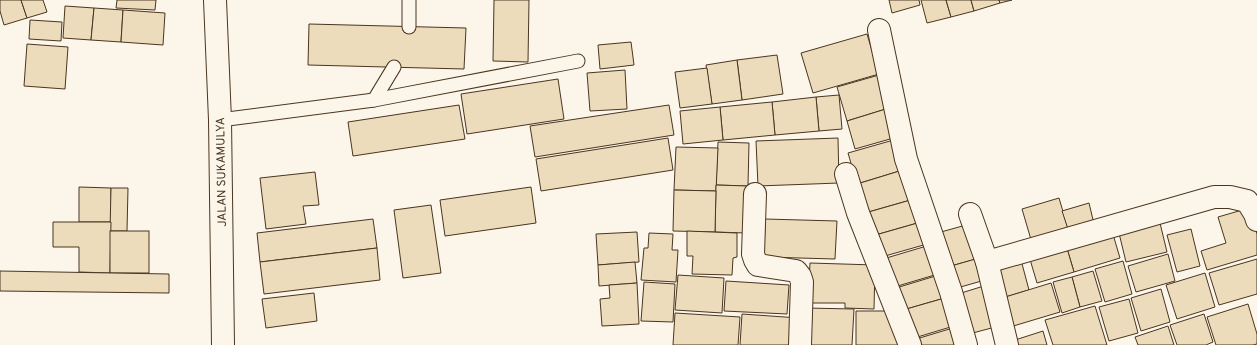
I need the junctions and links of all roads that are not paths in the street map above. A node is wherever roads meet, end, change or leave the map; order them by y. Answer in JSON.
{"nodes":[{"id":1,"x":215,"y":0,"type":"edge"},
{"id":2,"x":409,"y":0,"type":"edge"},
{"id":3,"x":409,"y":27,"type":"dead end"},
{"id":4,"x":879,"y":30,"type":"dead end"},
{"id":5,"x":578,"y":62,"type":"dead end"},
{"id":6,"x":394,"y":67,"type":"dead end"},
{"id":7,"x":374,"y":100,"type":"junction"},
{"id":8,"x":220,"y":120,"type":"junction"},
{"id":9,"x":846,"y":174,"type":"dead end"},
{"id":10,"x":755,"y":194,"type":"dead end"},
{"id":11,"x":970,"y":214,"type":"dead end"},
{"id":12,"x":1257,"y":220,"type":"edge"},
{"id":13,"x":987,"y":262,"type":"junction"},
{"id":14,"x":223,"y":345,"type":"edge"},
{"id":15,"x":800,"y":345,"type":"edge"},
{"id":16,"x":910,"y":345,"type":"edge"},
{"id":17,"x":966,"y":345,"type":"edge"},
{"id":18,"x":1007,"y":345,"type":"edge"}],
"edges":[{"from":1,"to":8,"type":"street","name":"JALAN SUKAMULYA"},
{"from":2,"to":3,"type":"lane"},
{"from":4,"to":17,"type":"street"},
{"from":5,"to":7,"type":"lane"},
{"from":6,"to":7,"type":"lane"},
{"from":7,"to":8,"type":"lane"},
{"from":8,"to":14,"type":"street","name":"JALAN SUKAMULYA"},
{"from":9,"to":16,"type":"street"},
{"from":10,"to":15,"type":"street"},
{"from":11,"to":13,"type":"street"},
{"from":12,"to":13,"type":"street"},
{"from":13,"to":18,"type":"street"}]}
